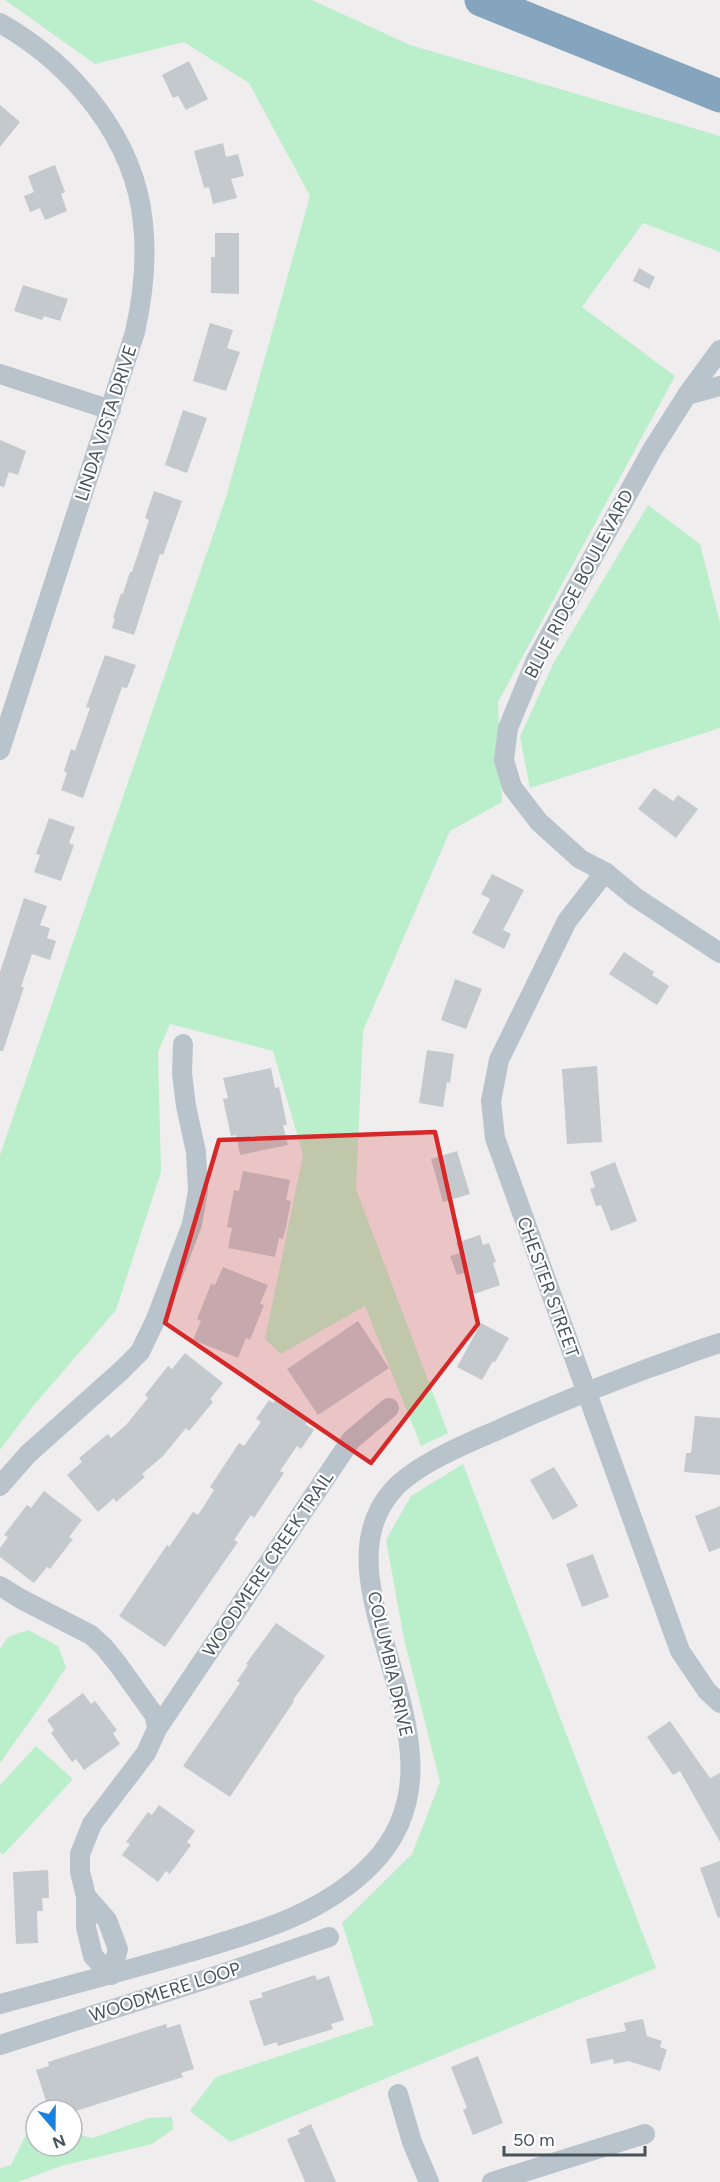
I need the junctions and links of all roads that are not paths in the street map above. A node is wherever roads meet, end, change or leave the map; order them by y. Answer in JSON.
{"nodes":[{"id":1,"x":481,"y":0,"type":"edge"},
{"id":2,"x":0,"y":23,"type":"edge"},
{"id":3,"x":720,"y":96,"type":"edge"},
{"id":4,"x":720,"y":350,"type":"edge"},
{"id":5,"x":0,"y":374,"type":"edge"},
{"id":6,"x":720,"y":386,"type":"edge"},
{"id":7,"x":687,"y":395,"type":"junction"},
{"id":8,"x":111,"y":410,"type":"junction"},
{"id":9,"x":0,"y":750,"type":"edge"},
{"id":10,"x":605,"y":872,"type":"junction"},
{"id":11,"x":720,"y":953,"type":"edge"},
{"id":12,"x":183,"y":1044,"type":"dead end"},
{"id":13,"x":720,"y":1343,"type":"edge"},
{"id":14,"x":586,"y":1392,"type":"junction"},
{"id":15,"x":389,"y":1408,"type":"dead end"},
{"id":16,"x":0,"y":1486,"type":"edge"},
{"id":17,"x":0,"y":1586,"type":"edge"},
{"id":18,"x":720,"y":1703,"type":"edge"},
{"id":19,"x":157,"y":1729,"type":"junction"},
{"id":20,"x":328,"y":1937,"type":"dead end"},
{"id":21,"x":111,"y":1975,"type":"junction"},
{"id":22,"x":0,"y":2004,"type":"edge"},
{"id":23,"x":0,"y":2045,"type":"edge"},
{"id":24,"x":398,"y":2094,"type":"dead end"},
{"id":25,"x":645,"y":2134,"type":"dead end"},
{"id":26,"x":429,"y":2182,"type":"edge"},
{"id":27,"x":492,"y":2182,"type":"edge"}],
"edges":[{"from":1,"to":3,"type":"highway"},
{"from":2,"to":8,"type":"street","name":"LINDA VISTA DRIVE"},
{"from":4,"to":7,"type":"street","name":"BLUE RIDGE BOULEVARD"},
{"from":5,"to":8,"type":"street"},
{"from":6,"to":7,"type":"street"},
{"from":7,"to":10,"type":"street","name":"BLUE RIDGE BOULEVARD"},
{"from":8,"to":9,"type":"street","name":"LINDA VISTA DRIVE"},
{"from":10,"to":11,"type":"street","name":"BLUE RIDGE BOULEVARD"},
{"from":10,"to":14,"type":"street","name":"CHESTER STREET"},
{"from":12,"to":16,"type":"street"},
{"from":13,"to":14,"type":"street","name":"COLUMBIA DRIVE"},
{"from":14,"to":18,"type":"street","name":"CHESTER STREET"},
{"from":14,"to":21,"type":"street","name":"COLUMBIA DRIVE"},
{"from":15,"to":19,"type":"street","name":"WOODMERE CREEK TRAIL"},
{"from":17,"to":19,"type":"street"},
{"from":19,"to":21,"type":"street","name":"WOODMERE CREEK TRAIL"},
{"from":20,"to":23,"type":"street","name":"WOODMERE LOOP"},
{"from":21,"to":22,"type":"street","name":"COLUMBIA DRIVE"},
{"from":24,"to":26,"type":"street"},
{"from":25,"to":27,"type":"street"}]}
